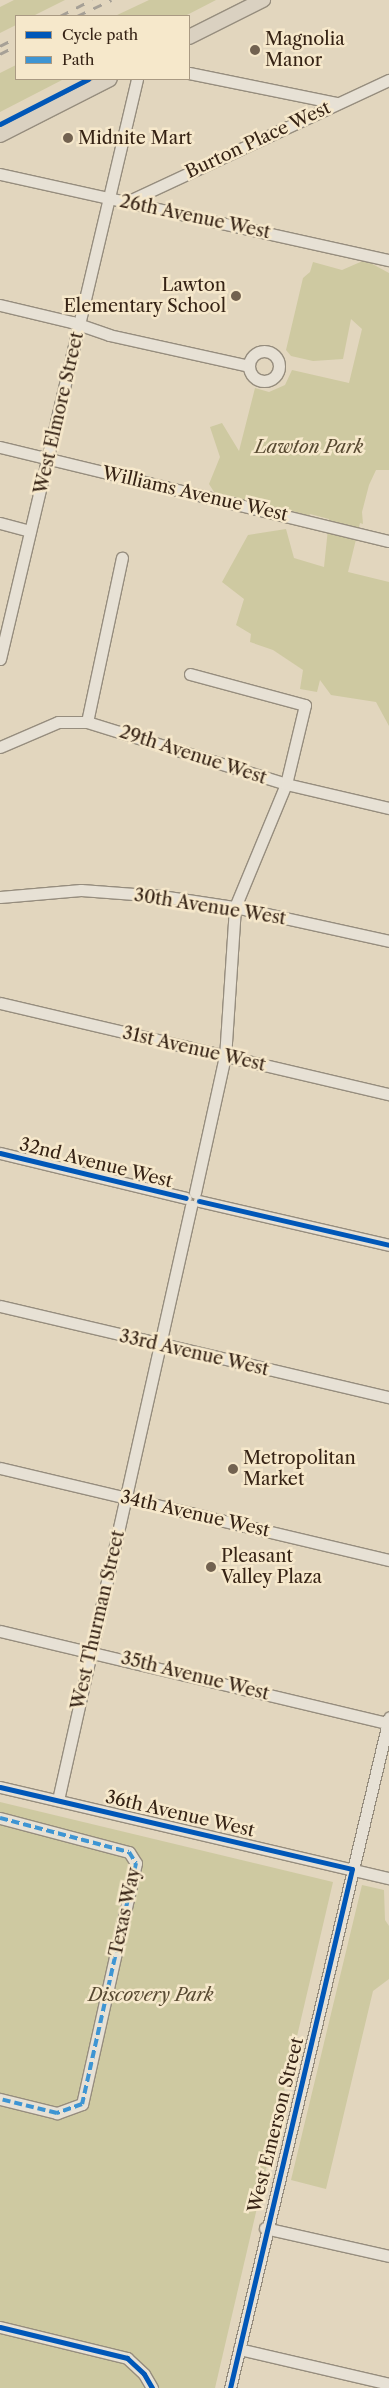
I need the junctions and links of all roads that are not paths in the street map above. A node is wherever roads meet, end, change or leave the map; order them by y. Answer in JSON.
{"nodes":[{"id":1,"x":263,"y":0,"type":"edge"},
{"id":2,"x":190,"y":36,"type":"edge"},
{"id":3,"x":190,"y":73,"type":"edge"},
{"id":4,"x":108,"y":80,"type":"edge"},
{"id":5,"x":137,"y":80,"type":"edge"},
{"id":6,"x":389,"y":80,"type":"edge"},
{"id":7,"x":336,"y":103,"type":"junction"},
{"id":8,"x":0,"y":135,"type":"edge"},
{"id":9,"x":0,"y":174,"type":"edge"},
{"id":10,"x":110,"y":198,"type":"junction"},
{"id":11,"x":129,"y":201,"type":"junction"},
{"id":12,"x":389,"y":260,"type":"edge"},
{"id":13,"x":0,"y":305,"type":"edge"},
{"id":14,"x":80,"y":326,"type":"junction"},
{"id":15,"x":249,"y":366,"type":"dead end"},
{"id":16,"x":0,"y":447,"type":"edge"},
{"id":17,"x":48,"y":459,"type":"junction"},
{"id":18,"x":0,"y":523,"type":"edge"},
{"id":19,"x":30,"y":531,"type":"junction"},
{"id":20,"x":389,"y":541,"type":"edge"},
{"id":21,"x":122,"y":558,"type":"dead end"},
{"id":22,"x":0,"y":659,"type":"edge"},
{"id":23,"x":190,"y":674,"type":"dead end"},
{"id":24,"x":87,"y":722,"type":"junction"},
{"id":25,"x":0,"y":747,"type":"edge"},
{"id":26,"x":286,"y":784,"type":"junction"},
{"id":27,"x":389,"y":808,"type":"edge"},
{"id":28,"x":0,"y":897,"type":"edge"},
{"id":29,"x":236,"y":907,"type":"junction"},
{"id":30,"x":389,"y":941,"type":"edge"},
{"id":31,"x":0,"y":1003,"type":"edge"},
{"id":32,"x":225,"y":1056,"type":"junction"},
{"id":33,"x":389,"y":1094,"type":"edge"},
{"id":34,"x":0,"y":1153,"type":"edge"},
{"id":35,"x":193,"y":1200,"type":"junction"},
{"id":36,"x":389,"y":1245,"type":"edge"},
{"id":37,"x":0,"y":1306,"type":"edge"},
{"id":38,"x":160,"y":1345,"type":"junction"},
{"id":39,"x":389,"y":1397,"type":"edge"},
{"id":40,"x":0,"y":1468,"type":"edge"},
{"id":41,"x":126,"y":1497,"type":"junction"},
{"id":42,"x":389,"y":1560,"type":"edge"},
{"id":43,"x":0,"y":1631,"type":"edge"},
{"id":44,"x":91,"y":1651,"type":"junction"},
{"id":45,"x":389,"y":1722,"type":"edge"},
{"id":46,"x":0,"y":1787,"type":"edge"},
{"id":47,"x":58,"y":1800,"type":"junction"},
{"id":48,"x":0,"y":1818,"type":"edge"},
{"id":49,"x":352,"y":1869,"type":"junction"},
{"id":50,"x":389,"y":1878,"type":"edge"},
{"id":51,"x":0,"y":2099,"type":"edge"},
{"id":52,"x":266,"y":2228,"type":"junction"},
{"id":53,"x":389,"y":2256,"type":"edge"},
{"id":54,"x":0,"y":2327,"type":"edge"},
{"id":55,"x":239,"y":2349,"type":"junction"},
{"id":56,"x":389,"y":2384,"type":"edge"},
{"id":57,"x":152,"y":2388,"type":"edge"},
{"id":58,"x":230,"y":2388,"type":"edge"}],
"edges":[{"from":1,"to":2,"type":"main road"},
{"from":3,"to":7,"type":"street"},
{"from":4,"to":8,"type":"main road"},
{"from":5,"to":10,"type":"street","name":"West Elmore Street"},
{"from":6,"to":7,"type":"street","name":"Burton Place West"},
{"from":7,"to":11,"type":"street","name":"Burton Place West"},
{"from":9,"to":10,"type":"street","name":"26th Avenue West"},
{"from":10,"to":11,"type":"street","name":"26th Avenue West"},
{"from":10,"to":14,"type":"street","name":"West Elmore Street"},
{"from":11,"to":12,"type":"street","name":"26th Avenue West"},
{"from":13,"to":14,"type":"street"},
{"from":14,"to":15,"type":"street"},
{"from":14,"to":17,"type":"street","name":"West Elmore Street"},
{"from":16,"to":17,"type":"street","name":"Williams Avenue West"},
{"from":17,"to":19,"type":"street","name":"West Elmore Street"},
{"from":17,"to":20,"type":"street","name":"Williams Avenue West"},
{"from":18,"to":19,"type":"street"},
{"from":19,"to":22,"type":"street","name":"West Elmore Street"},
{"from":21,"to":24,"type":"street"},
{"from":23,"to":26,"type":"street","name":"West Thurman Street"},
{"from":24,"to":25,"type":"street","name":"29th Avenue West"},
{"from":24,"to":26,"type":"street","name":"29th Avenue West"},
{"from":26,"to":27,"type":"street","name":"29th Avenue West"},
{"from":26,"to":29,"type":"street","name":"West Thurman Street"},
{"from":28,"to":29,"type":"street","name":"30th Avenue West"},
{"from":29,"to":30,"type":"street","name":"30th Avenue West"},
{"from":29,"to":32,"type":"street","name":"West Thurman Street"},
{"from":31,"to":32,"type":"street","name":"31st Avenue West"},
{"from":32,"to":33,"type":"street","name":"31st Avenue West"},
{"from":32,"to":35,"type":"street","name":"West Thurman Street"},
{"from":34,"to":35,"type":"street","name":"32nd Avenue West"},
{"from":35,"to":36,"type":"street","name":"32nd Avenue West"},
{"from":35,"to":38,"type":"street","name":"West Thurman Street"},
{"from":37,"to":38,"type":"street","name":"33rd Avenue West"},
{"from":38,"to":39,"type":"street","name":"33rd Avenue West"},
{"from":38,"to":41,"type":"street","name":"West Thurman Street"},
{"from":40,"to":41,"type":"street","name":"34th Avenue West"},
{"from":41,"to":42,"type":"street","name":"34th Avenue West"},
{"from":41,"to":44,"type":"street","name":"West Thurman Street"},
{"from":43,"to":44,"type":"street","name":"35th Avenue West"},
{"from":44,"to":45,"type":"street","name":"35th Avenue West"},
{"from":44,"to":47,"type":"street","name":"West Thurman Street"},
{"from":45,"to":49,"type":"street","name":"West Emerson Street"},
{"from":46,"to":47,"type":"street","name":"36th Avenue West"},
{"from":47,"to":49,"type":"street","name":"36th Avenue West"},
{"from":48,"to":51,"type":"street","name":"Texas Way"},
{"from":49,"to":50,"type":"street","name":"36th Avenue West"},
{"from":49,"to":52,"type":"street","name":"West Emerson Street"},
{"from":52,"to":53,"type":"street"},
{"from":52,"to":55,"type":"street","name":"West Emerson Street"},
{"from":54,"to":57,"type":"street"},
{"from":55,"to":56,"type":"street"},
{"from":55,"to":58,"type":"street","name":"West Emerson Street"}]}
